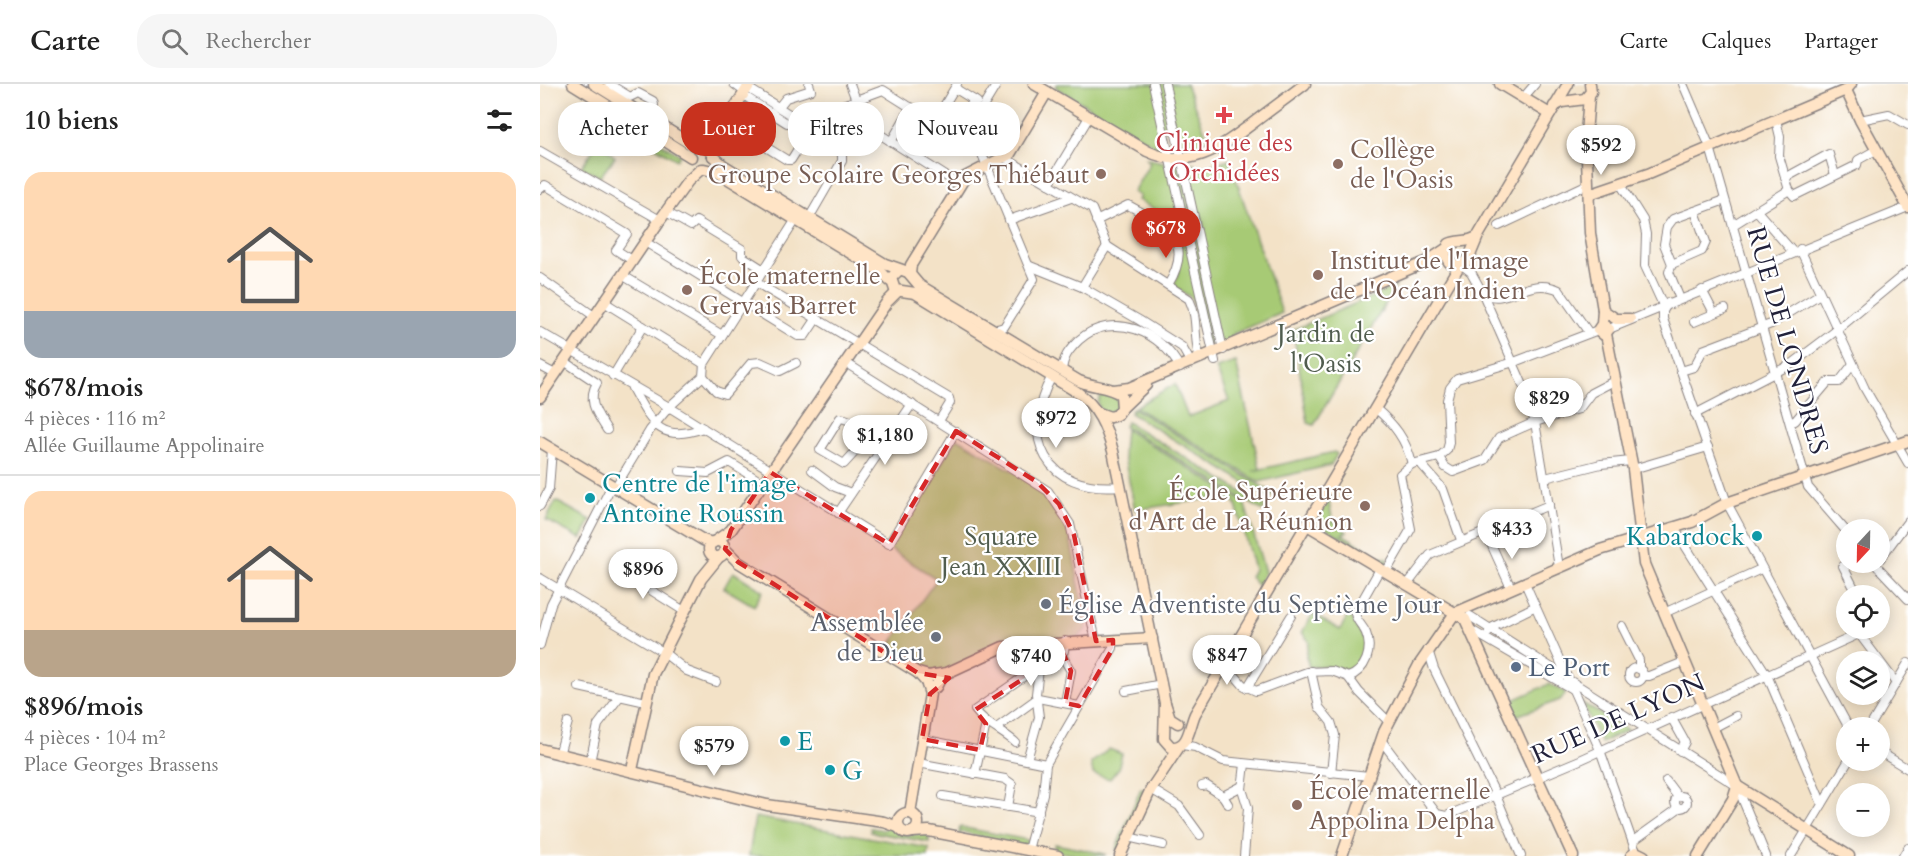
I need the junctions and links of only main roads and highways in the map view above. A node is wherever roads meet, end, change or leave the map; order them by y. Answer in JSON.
{"nodes":[{"id":1,"x":573,"y":84,"type":"edge"},
{"id":2,"x":594,"y":84,"type":"edge"},
{"id":3,"x":1034,"y":84,"type":"edge"},
{"id":4,"x":1305,"y":84,"type":"edge"},
{"id":5,"x":1500,"y":84,"type":"edge"},
{"id":6,"x":1590,"y":84,"type":"edge"},
{"id":7,"x":1567,"y":86,"type":"edge"},
{"id":8,"x":1848,"y":87,"type":"edge"},
{"id":9,"x":1047,"y":92,"type":"junction"},
{"id":10,"x":1589,"y":96,"type":"junction"},
{"id":11,"x":1574,"y":100,"type":"junction"},
{"id":12,"x":1552,"y":110,"type":"junction"},
{"id":13,"x":1586,"y":134,"type":"junction"},
{"id":14,"x":681,"y":135,"type":"edge"},
{"id":15,"x":692,"y":156,"type":"edge"},
{"id":16,"x":709,"y":156,"type":"edge"},
{"id":17,"x":715,"y":156,"type":"edge"},
{"id":18,"x":691,"y":160,"type":"junction"},
{"id":19,"x":703,"y":169,"type":"junction"},
{"id":20,"x":688,"y":181,"type":"junction"},
{"id":21,"x":1589,"y":189,"type":"junction"},
{"id":22,"x":1908,"y":207,"type":"edge"},
{"id":23,"x":1478,"y":236,"type":"junction"},
{"id":24,"x":1463,"y":243,"type":"junction"},
{"id":25,"x":1460,"y":261,"type":"junction"},
{"id":26,"x":907,"y":271,"type":"junction"},
{"id":27,"x":897,"y":288,"type":"junction"},
{"id":28,"x":1603,"y":310,"type":"junction"},
{"id":29,"x":1630,"y":319,"type":"road end"},
{"id":30,"x":1057,"y":374,"type":"junction"},
{"id":31,"x":1164,"y":374,"type":"junction"},
{"id":32,"x":1109,"y":390,"type":"junction"},
{"id":33,"x":540,"y":397,"type":"edge"},
{"id":34,"x":1097,"y":410,"type":"junction"},
{"id":35,"x":1120,"y":411,"type":"junction"},
{"id":36,"x":1908,"y":441,"type":"edge"},
{"id":37,"x":540,"y":442,"type":"edge"},
{"id":38,"x":1113,"y":451,"type":"junction"},
{"id":39,"x":1307,"y":525,"type":"junction"},
{"id":40,"x":1642,"y":537,"type":"junction"},
{"id":41,"x":717,"y":548,"type":"junction"},
{"id":42,"x":1455,"y":613,"type":"junction"},
{"id":43,"x":1148,"y":619,"type":"junction"},
{"id":44,"x":1145,"y":639,"type":"junction"},
{"id":45,"x":930,"y":682,"type":"junction"},
{"id":46,"x":1165,"y":703,"type":"junction"},
{"id":47,"x":1182,"y":726,"type":"junction"},
{"id":48,"x":1164,"y":731,"type":"junction"},
{"id":49,"x":1179,"y":745,"type":"junction"},
{"id":50,"x":540,"y":749,"type":"edge"},
{"id":51,"x":632,"y":770,"type":"junction"},
{"id":52,"x":1737,"y":786,"type":"junction"},
{"id":53,"x":1137,"y":819,"type":"junction"},
{"id":54,"x":906,"y":820,"type":"junction"},
{"id":55,"x":929,"y":831,"type":"junction"},
{"id":56,"x":1001,"y":850,"type":"edge"},
{"id":57,"x":1034,"y":853,"type":"edge"},
{"id":58,"x":1058,"y":856,"type":"edge"},
{"id":59,"x":1120,"y":856,"type":"edge"},
{"id":60,"x":1127,"y":856,"type":"edge"},
{"id":61,"x":1342,"y":856,"type":"edge"},
{"id":62,"x":1573,"y":856,"type":"edge"},
{"id":63,"x":1698,"y":856,"type":"edge"},
{"id":64,"x":1848,"y":856,"type":"edge"}],
"edges":[{"from":1,"to":18,"type":"main road"},
{"from":2,"to":14,"type":"main road"},
{"from":3,"to":9,"type":"main road"},
{"from":4,"to":9,"type":"main road"},
{"from":5,"to":12,"type":"main road"},
{"from":6,"to":10,"type":"main road"},
{"from":7,"to":11,"type":"main road"},
{"from":7,"to":12,"type":"main road"},
{"from":8,"to":21,"type":"main road"},
{"from":8,"to":22,"type":"main road"},
{"from":9,"to":26,"type":"main road"},
{"from":10,"to":11,"type":"main road"},
{"from":10,"to":13,"type":"main road"},
{"from":11,"to":12,"type":"main road"},
{"from":11,"to":13,"type":"main road"},
{"from":12,"to":23,"type":"main road"},
{"from":13,"to":21,"type":"main road"},
{"from":15,"to":18,"type":"main road"},
{"from":16,"to":19,"type":"main road"},
{"from":17,"to":26,"type":"main road"},
{"from":18,"to":19,"type":"main road"},
{"from":18,"to":20,"type":"main road"},
{"from":19,"to":20,"type":"main road"},
{"from":19,"to":27,"type":"main road"},
{"from":20,"to":33,"type":"main road"},
{"from":21,"to":28,"type":"main road"},
{"from":23,"to":24,"type":"main road"},
{"from":23,"to":25,"type":"main road"},
{"from":24,"to":25,"type":"main road"},
{"from":24,"to":25,"type":"main road"},
{"from":25,"to":31,"type":"main road"},
{"from":25,"to":39,"type":"main road"},
{"from":26,"to":27,"type":"main road"},
{"from":26,"to":27,"type":"main road"},
{"from":26,"to":30,"type":"main road"},
{"from":27,"to":30,"type":"main road"},
{"from":27,"to":41,"type":"main road"},
{"from":28,"to":29,"type":"main road"},
{"from":28,"to":40,"type":"main road"},
{"from":30,"to":32,"type":"main road"},
{"from":30,"to":34,"type":"main road"},
{"from":31,"to":32,"type":"main road"},
{"from":31,"to":35,"type":"main road"},
{"from":32,"to":34,"type":"main road"},
{"from":32,"to":35,"type":"main road"},
{"from":34,"to":35,"type":"main road"},
{"from":34,"to":38,"type":"main road"},
{"from":35,"to":38,"type":"main road"},
{"from":36,"to":40,"type":"main road"},
{"from":37,"to":41,"type":"main road"},
{"from":38,"to":43,"type":"main road"},
{"from":39,"to":42,"type":"main road"},
{"from":39,"to":47,"type":"main road"},
{"from":40,"to":42,"type":"main road"},
{"from":40,"to":52,"type":"main road"},
{"from":41,"to":45,"type":"main road"},
{"from":41,"to":51,"type":"main road"},
{"from":42,"to":61,"type":"main road"},
{"from":42,"to":62,"type":"main road"},
{"from":43,"to":44,"type":"main road"},
{"from":43,"to":44,"type":"main road"},
{"from":44,"to":45,"type":"main road"},
{"from":44,"to":46,"type":"main road"},
{"from":45,"to":54,"type":"main road"},
{"from":46,"to":47,"type":"main road"},
{"from":46,"to":48,"type":"main road"},
{"from":47,"to":48,"type":"main road"},
{"from":47,"to":49,"type":"main road"},
{"from":48,"to":49,"type":"main road"},
{"from":49,"to":53,"type":"main road"},
{"from":50,"to":51,"type":"main road"},
{"from":51,"to":54,"type":"main road"},
{"from":52,"to":63,"type":"main road"},
{"from":52,"to":64,"type":"main road"},
{"from":53,"to":59,"type":"main road"},
{"from":53,"to":60,"type":"main road"},
{"from":54,"to":55,"type":"main road"},
{"from":54,"to":55,"type":"main road"},
{"from":55,"to":56,"type":"main road"},
{"from":56,"to":57,"type":"main road"},
{"from":57,"to":58,"type":"main road"}]}
